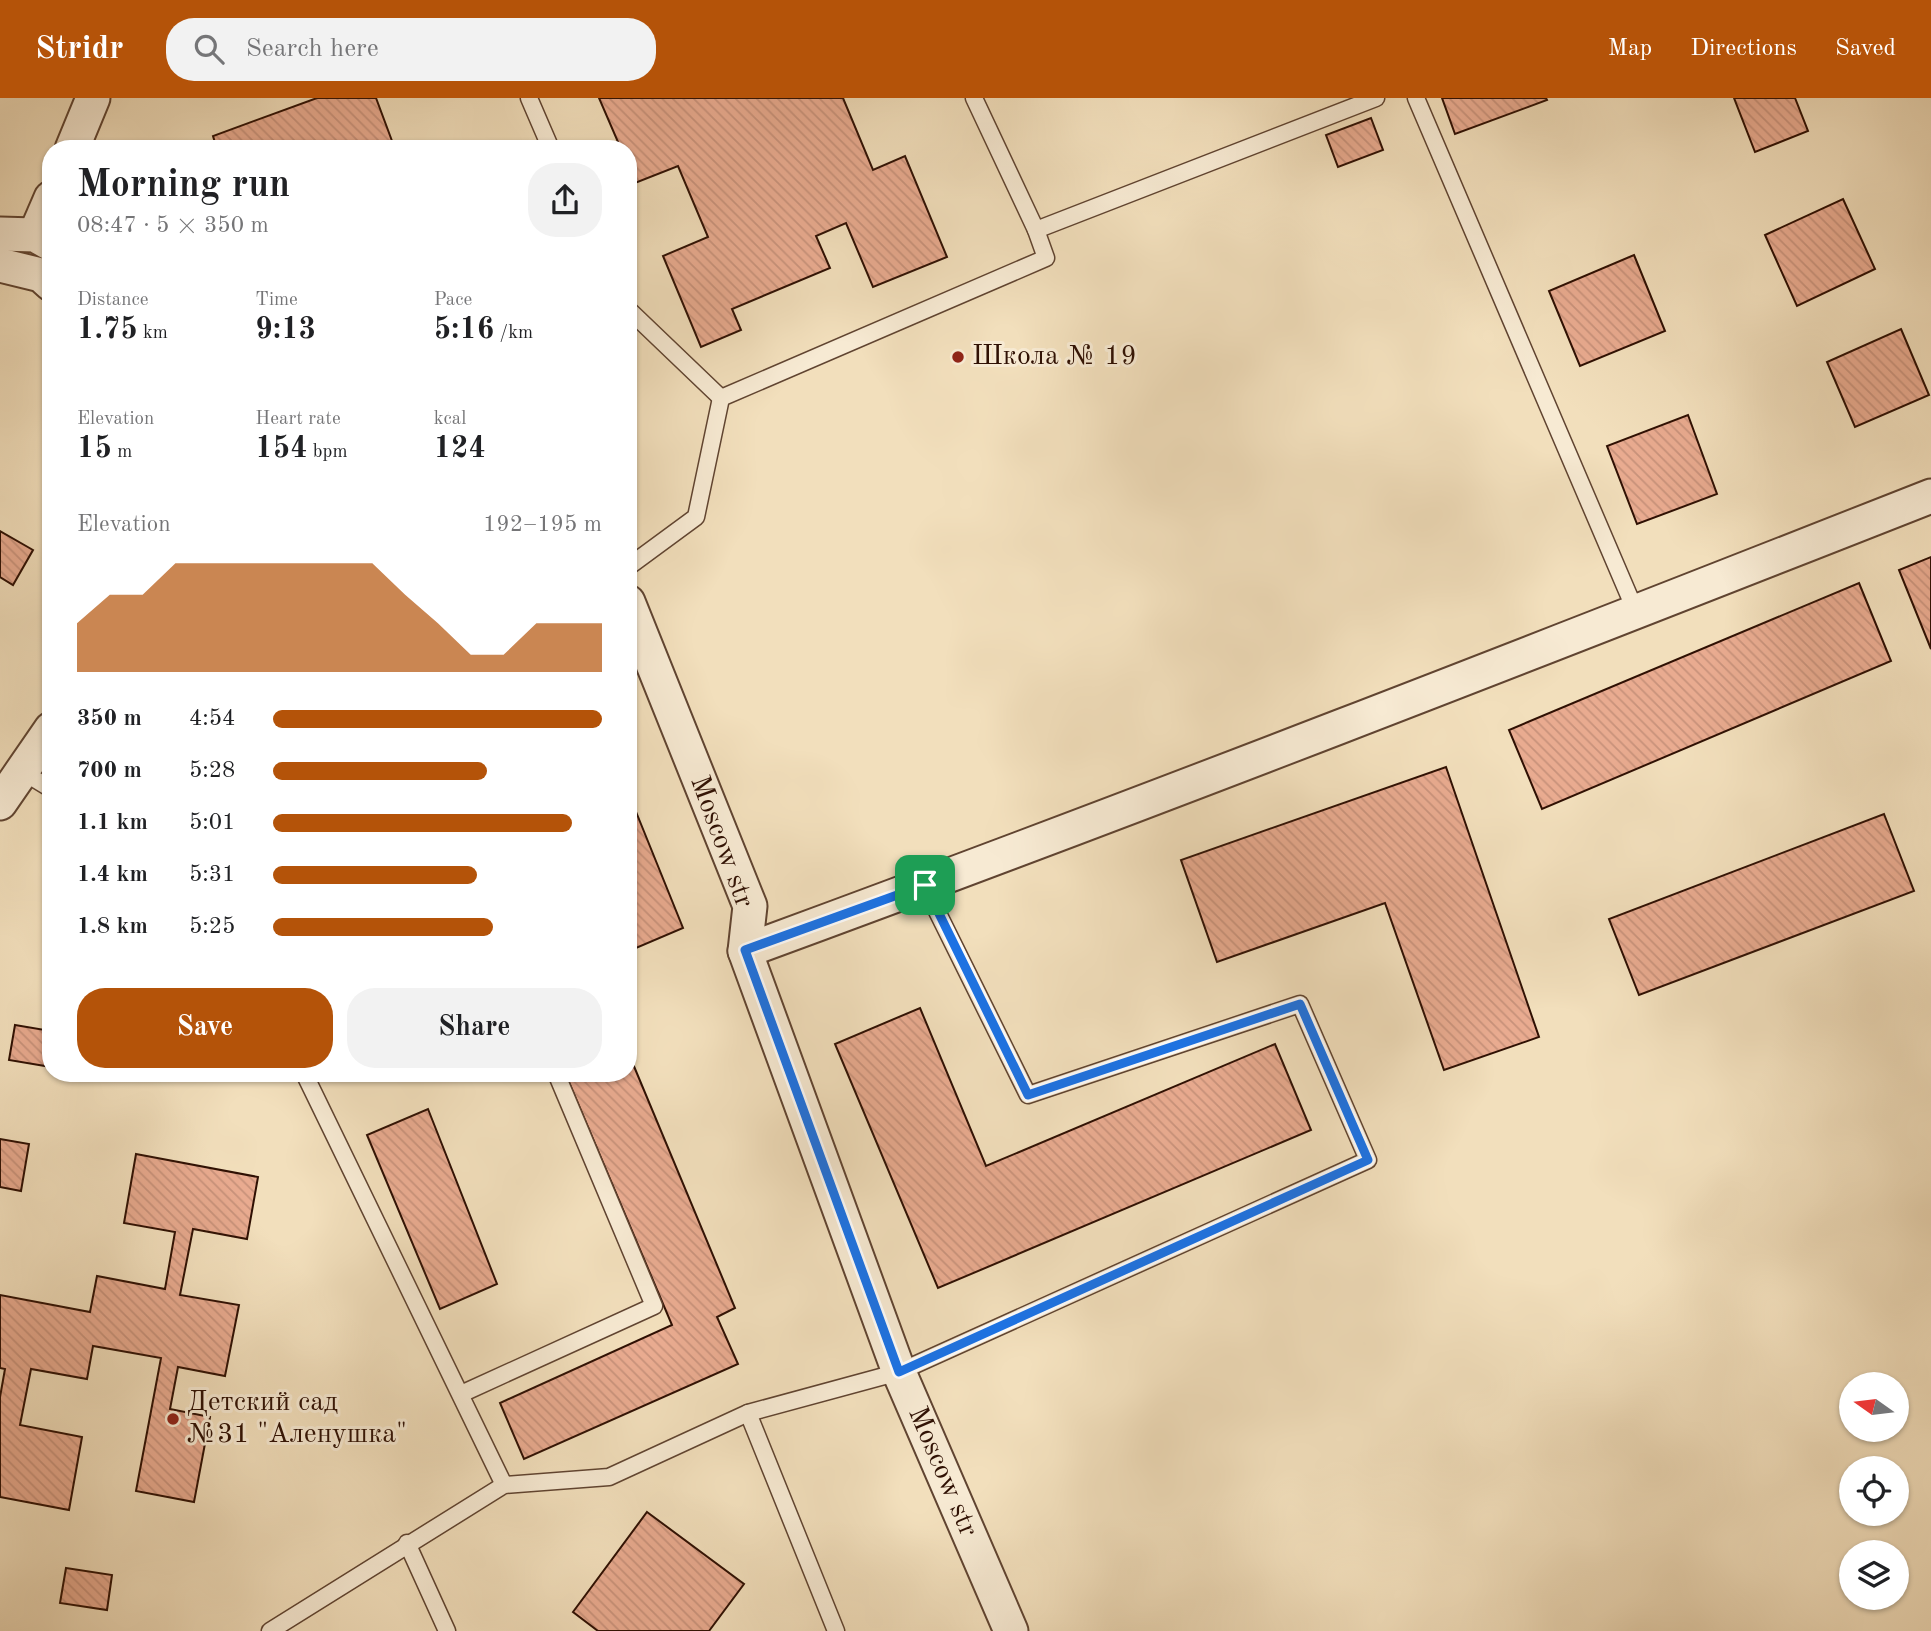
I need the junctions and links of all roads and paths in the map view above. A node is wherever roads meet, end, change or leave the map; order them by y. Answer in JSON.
{"nodes":[{"id":1,"x":93,"y":98,"type":"edge"},
{"id":2,"x":529,"y":98,"type":"edge"},
{"id":3,"x":974,"y":98,"type":"edge"},
{"id":4,"x":1376,"y":98,"type":"edge"},
{"id":5,"x":1416,"y":98,"type":"edge"},
{"id":6,"x":76,"y":140,"type":"edge"},
{"id":7,"x":547,"y":140,"type":"edge"},
{"id":8,"x":1036,"y":230,"type":"junction"},
{"id":9,"x":0,"y":234,"type":"edge"},
{"id":10,"x":42,"y":239,"type":"edge"},
{"id":11,"x":0,"y":265,"type":"edge"},
{"id":12,"x":42,"y":276,"type":"edge"},
{"id":13,"x":637,"y":318,"type":"edge"},
{"id":14,"x":722,"y":398,"type":"junction"},
{"id":15,"x":1931,"y":496,"type":"edge"},
{"id":16,"x":637,"y":560,"type":"edge"},
{"id":17,"x":1636,"y":612,"type":"junction"},
{"id":18,"x":637,"y":624,"type":"edge"},
{"id":19,"x":42,"y":743,"type":"edge"},
{"id":20,"x":23,"y":772,"type":"junction"},
{"id":21,"x":42,"y":784,"type":"edge"},
{"id":22,"x":0,"y":803,"type":"edge"},
{"id":23,"x":925,"y":885,"type":"junction"},
{"id":24,"x":745,"y":950,"type":"junction"},
{"id":25,"x":308,"y":1082,"type":"edge"},
{"id":26,"x":560,"y":1082,"type":"edge"},
{"id":27,"x":899,"y":1372,"type":"junction"},
{"id":28,"x":461,"y":1394,"type":"junction"},
{"id":29,"x":748,"y":1413,"type":"junction"},
{"id":30,"x":505,"y":1485,"type":"junction"},
{"id":31,"x":407,"y":1543,"type":"junction"},
{"id":32,"x":270,"y":1631,"type":"edge"},
{"id":33,"x":447,"y":1631,"type":"edge"},
{"id":34,"x":836,"y":1631,"type":"edge"},
{"id":35,"x":1011,"y":1631,"type":"edge"}],
"edges":[{"from":1,"to":6,"type":"street"},
{"from":2,"to":7,"type":"lane"},
{"from":3,"to":8,"type":"lane"},
{"from":4,"to":8,"type":"lane"},
{"from":5,"to":17,"type":"lane"},
{"from":8,"to":14,"type":"lane"},
{"from":9,"to":10,"type":"street"},
{"from":11,"to":12,"type":"street"},
{"from":13,"to":14,"type":"lane"},
{"from":14,"to":16,"type":"lane"},
{"from":15,"to":17,"type":"street"},
{"from":17,"to":23,"type":"street"},
{"from":18,"to":24,"type":"street","name":"Moscow str"},
{"from":19,"to":20,"type":"street"},
{"from":20,"to":21,"type":"lane"},
{"from":20,"to":22,"type":"street"},
{"from":23,"to":24,"type":"street"},
{"from":23,"to":27,"type":"lane"},
{"from":24,"to":27,"type":"street","name":"Moscow str"},
{"from":25,"to":28,"type":"lane"},
{"from":26,"to":28,"type":"lane"},
{"from":27,"to":29,"type":"lane"},
{"from":27,"to":35,"type":"street","name":"Moscow str"},
{"from":28,"to":30,"type":"lane"},
{"from":29,"to":30,"type":"lane"},
{"from":29,"to":34,"type":"lane"},
{"from":30,"to":31,"type":"lane"},
{"from":31,"to":32,"type":"lane"},
{"from":31,"to":33,"type":"lane"}]}
